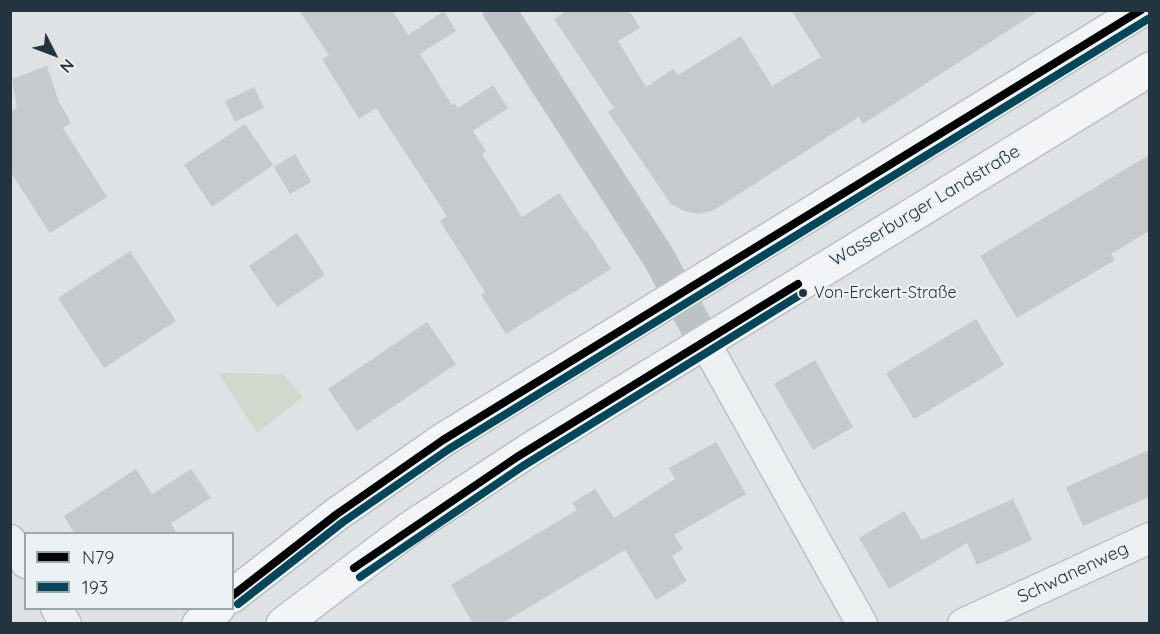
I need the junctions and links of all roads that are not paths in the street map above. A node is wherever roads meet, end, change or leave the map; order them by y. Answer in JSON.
{"nodes":[{"id":1,"x":499,"y":10,"type":"edge"},
{"id":2,"x":1142,"y":10,"type":"edge"},
{"id":3,"x":1149,"y":69,"type":"edge"},
{"id":4,"x":678,"y":294,"type":"junction"},
{"id":5,"x":704,"y":342,"type":"junction"},
{"id":6,"x":1149,"y":538,"type":"edge"},
{"id":7,"x":10,"y":540,"type":"edge"},
{"id":8,"x":24,"y":560,"type":"edge"},
{"id":9,"x":234,"y":594,"type":"edge"},
{"id":10,"x":57,"y":610,"type":"edge"},
{"id":11,"x":217,"y":610,"type":"edge"},
{"id":12,"x":66,"y":624,"type":"edge"},
{"id":13,"x":199,"y":624,"type":"edge"},
{"id":14,"x":283,"y":624,"type":"edge"},
{"id":15,"x":862,"y":624,"type":"edge"},
{"id":16,"x":963,"y":624,"type":"edge"}],
"edges":[{"from":1,"to":4,"type":"street"},
{"from":2,"to":4,"type":"main road"},
{"from":3,"to":5,"type":"main road","name":"Wasserburger Landstraße"},
{"from":4,"to":5,"type":"street"},
{"from":4,"to":9,"type":"main road"},
{"from":5,"to":14,"type":"main road","name":"Wasserburger Landstraße"},
{"from":5,"to":15,"type":"street"},
{"from":6,"to":16,"type":"street","name":"Schwanenweg"},
{"from":7,"to":8,"type":"street"},
{"from":10,"to":12,"type":"street"},
{"from":11,"to":13,"type":"main road"}]}
